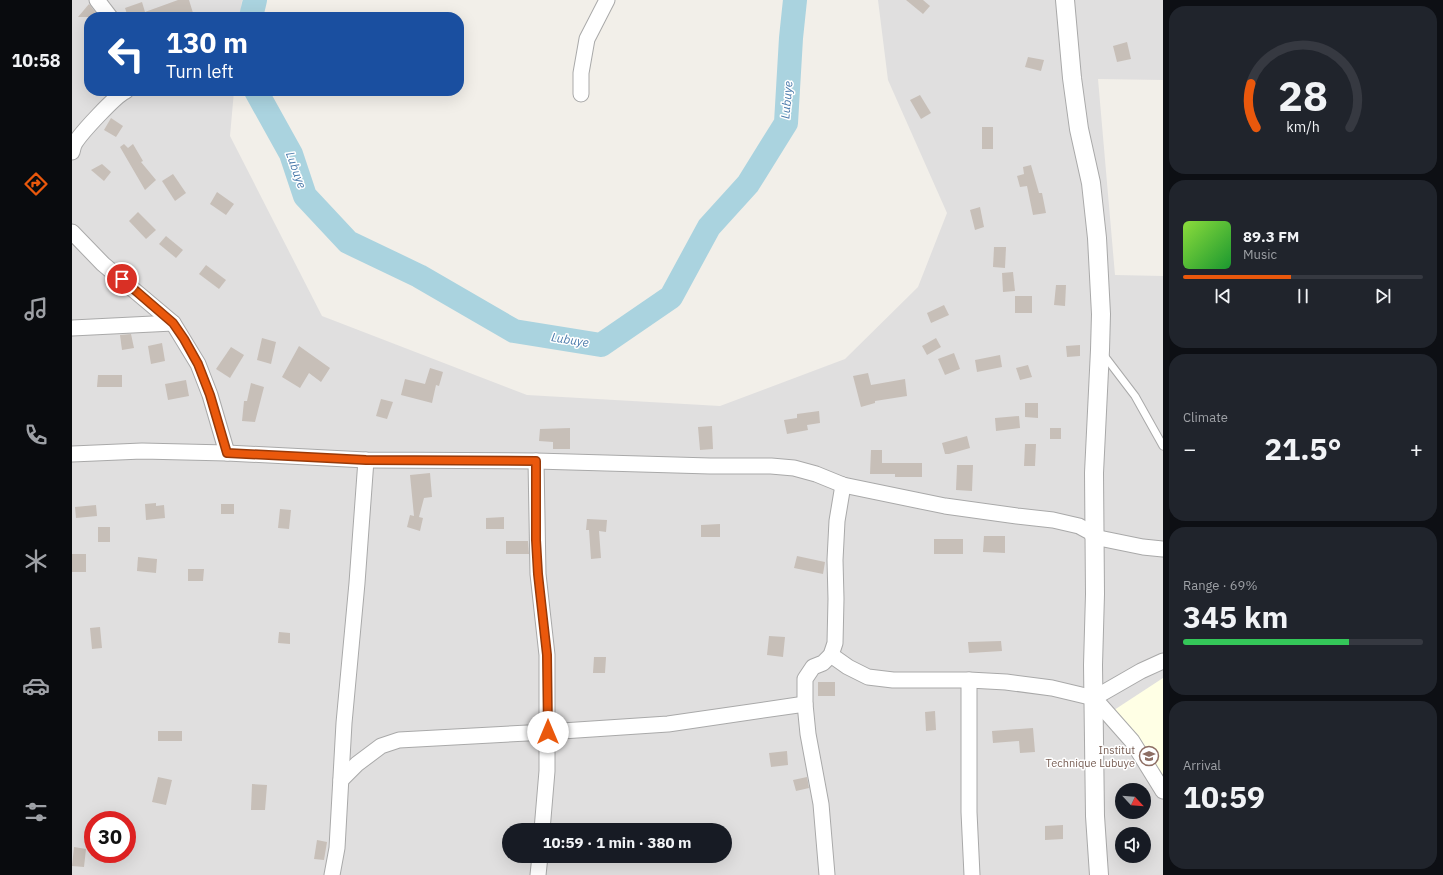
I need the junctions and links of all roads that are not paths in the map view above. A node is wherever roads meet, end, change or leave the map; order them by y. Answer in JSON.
{"nodes":[{"id":1,"x":97,"y":0,"type":"edge"},
{"id":2,"x":607,"y":0,"type":"edge"},
{"id":3,"x":1065,"y":0,"type":"edge"},
{"id":4,"x":106,"y":12,"type":"edge"},
{"id":5,"x":581,"y":94,"type":"dead end"},
{"id":6,"x":118,"y":96,"type":"edge"},
{"id":7,"x":72,"y":152,"type":"edge"},
{"id":8,"x":72,"y":232,"type":"edge"},
{"id":9,"x":173,"y":323,"type":"junction"},
{"id":10,"x":72,"y":328,"type":"edge"},
{"id":11,"x":1100,"y":350,"type":"junction"},
{"id":12,"x":1163,"y":446,"type":"edge"},
{"id":13,"x":227,"y":453,"type":"junction"},
{"id":14,"x":72,"y":454,"type":"edge"},
{"id":15,"x":366,"y":460,"type":"junction"},
{"id":16,"x":536,"y":461,"type":"junction"},
{"id":17,"x":843,"y":485,"type":"junction"},
{"id":18,"x":1094,"y":537,"type":"junction"},
{"id":19,"x":1163,"y":549,"type":"edge"},
{"id":20,"x":831,"y":655,"type":"junction"},
{"id":21,"x":1163,"y":661,"type":"edge"},
{"id":22,"x":969,"y":680,"type":"junction"},
{"id":23,"x":1094,"y":698,"type":"junction"},
{"id":24,"x":805,"y":704,"type":"junction"},
{"id":25,"x":548,"y":732,"type":"junction"},
{"id":26,"x":341,"y":780,"type":"junction"},
{"id":27,"x":1163,"y":791,"type":"edge"},
{"id":28,"x":543,"y":823,"type":"edge"},
{"id":29,"x":539,"y":863,"type":"edge"},
{"id":30,"x":332,"y":875,"type":"edge"},
{"id":31,"x":538,"y":875,"type":"edge"},
{"id":32,"x":827,"y":875,"type":"edge"},
{"id":33,"x":972,"y":875,"type":"edge"},
{"id":34,"x":1099,"y":875,"type":"edge"}],
"edges":[{"from":1,"to":4,"type":"street"},
{"from":2,"to":5,"type":"street"},
{"from":3,"to":11,"type":"street"},
{"from":6,"to":7,"type":"street"},
{"from":8,"to":9,"type":"street"},
{"from":9,"to":10,"type":"street"},
{"from":9,"to":13,"type":"street"},
{"from":11,"to":12,"type":"lane"},
{"from":11,"to":18,"type":"street"},
{"from":13,"to":14,"type":"street"},
{"from":13,"to":15,"type":"street"},
{"from":15,"to":16,"type":"street"},
{"from":15,"to":26,"type":"street"},
{"from":16,"to":17,"type":"street"},
{"from":16,"to":25,"type":"street"},
{"from":17,"to":18,"type":"street"},
{"from":17,"to":20,"type":"street"},
{"from":18,"to":19,"type":"street"},
{"from":18,"to":23,"type":"street"},
{"from":20,"to":22,"type":"street"},
{"from":20,"to":24,"type":"street"},
{"from":21,"to":23,"type":"street"},
{"from":22,"to":23,"type":"street"},
{"from":22,"to":33,"type":"street"},
{"from":23,"to":27,"type":"street"},
{"from":23,"to":34,"type":"street"},
{"from":24,"to":25,"type":"street"},
{"from":24,"to":32,"type":"street"},
{"from":25,"to":26,"type":"street"},
{"from":25,"to":28,"type":"street"},
{"from":26,"to":30,"type":"street"},
{"from":29,"to":31,"type":"street"}]}
